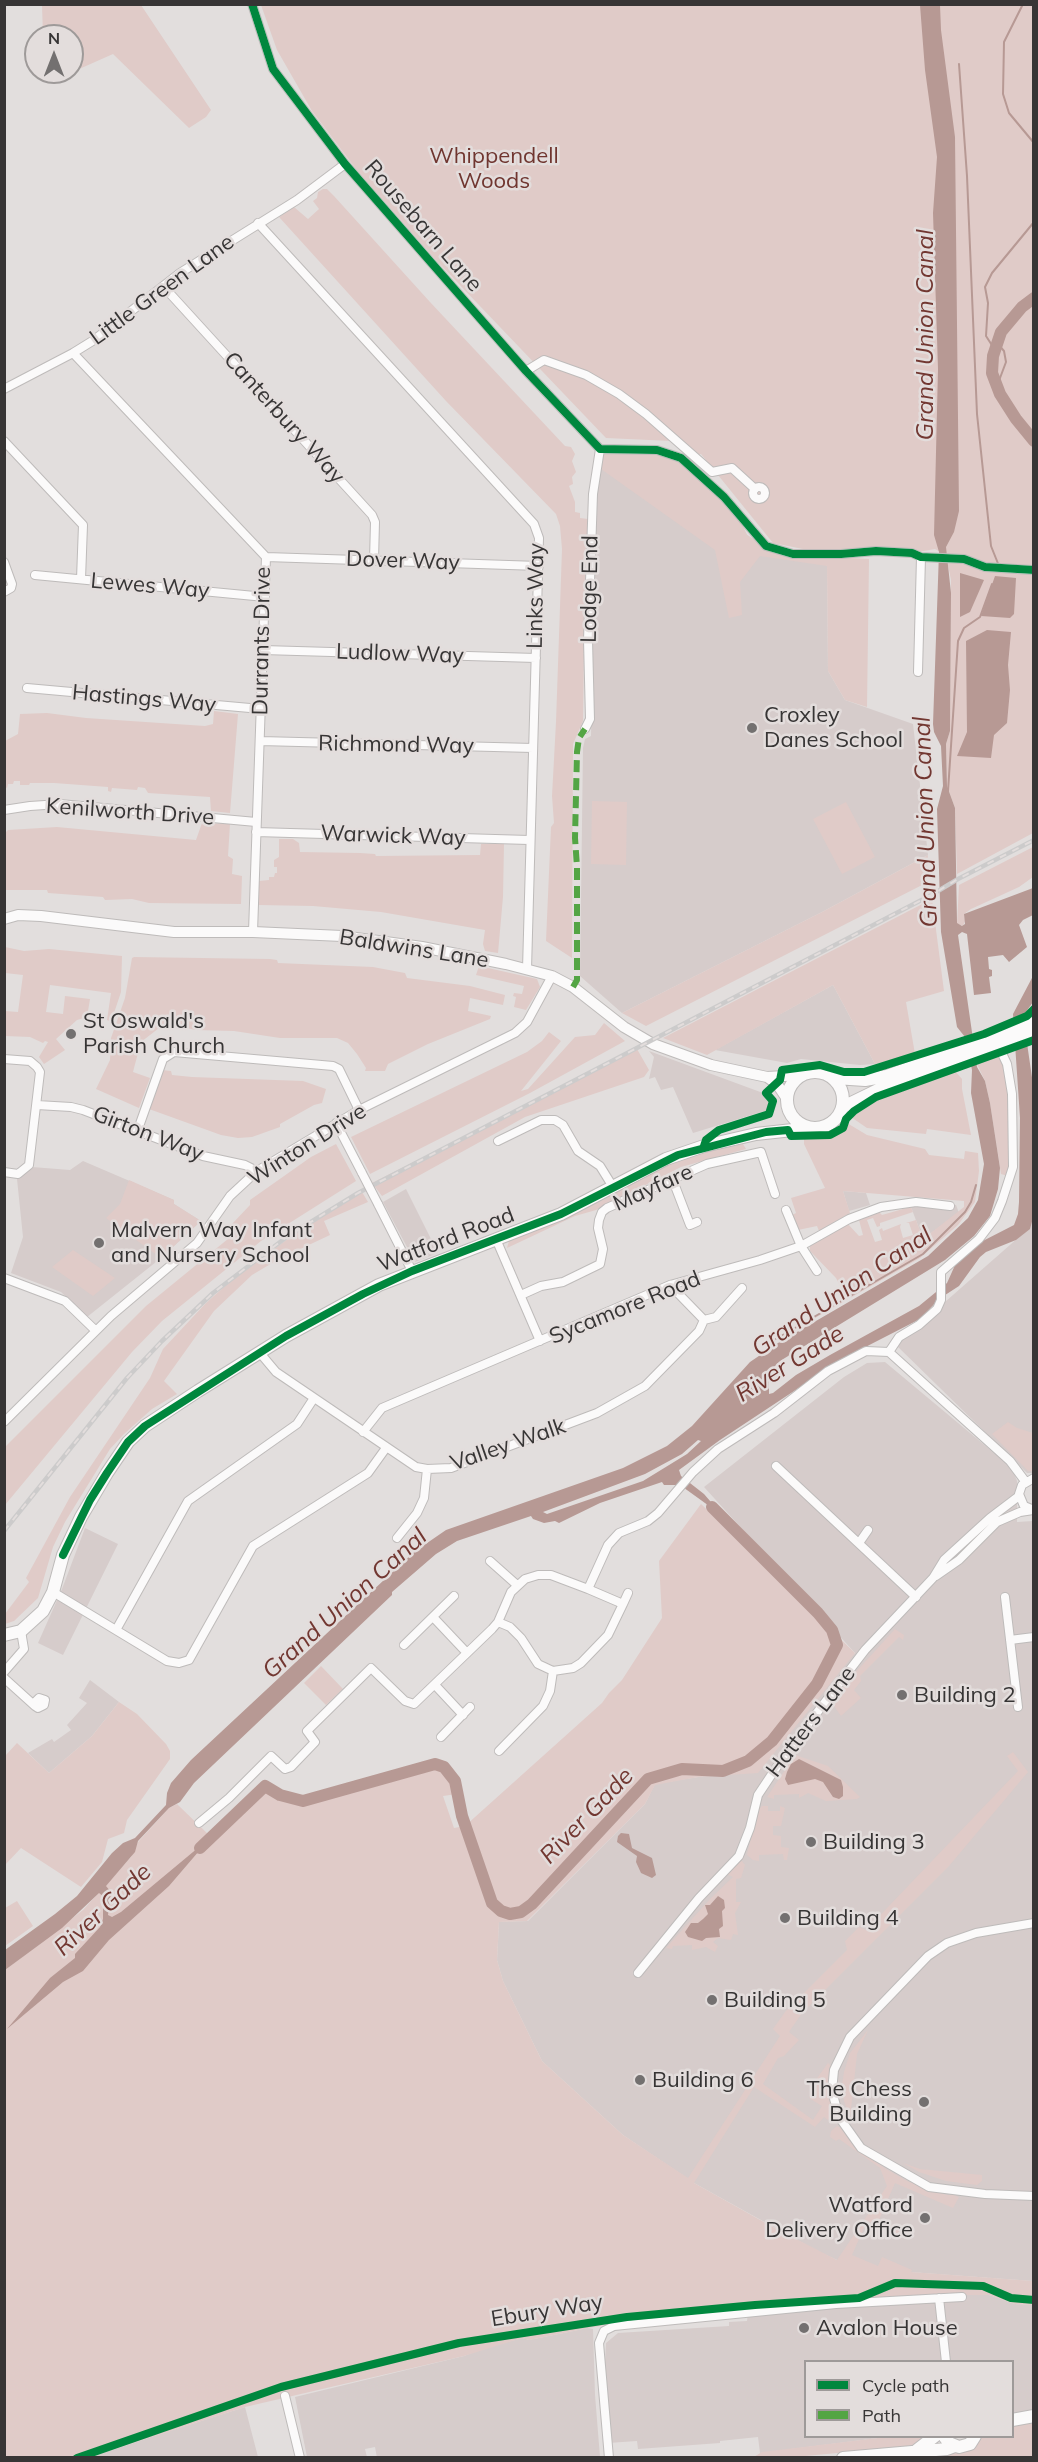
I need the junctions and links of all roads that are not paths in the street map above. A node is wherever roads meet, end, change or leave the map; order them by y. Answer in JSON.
{"nodes":[{"id":1,"x":252,"y":4,"type":"edge"},
{"id":2,"x":345,"y":164,"type":"junction"},
{"id":3,"x":258,"y":224,"type":"junction"},
{"id":4,"x":164,"y":287,"type":"junction"},
{"id":5,"x":73,"y":353,"type":"junction"},
{"id":6,"x":526,"y":371,"type":"junction"},
{"id":7,"x":4,"y":389,"type":"edge"},
{"id":8,"x":4,"y":441,"type":"edge"},
{"id":9,"x":600,"y":449,"type":"junction"},
{"id":10,"x":755,"y":489,"type":"dead end"},
{"id":11,"x":921,"y":557,"type":"junction"},
{"id":12,"x":266,"y":558,"type":"junction"},
{"id":13,"x":374,"y":560,"type":"junction"},
{"id":14,"x":4,"y":562,"type":"edge"},
{"id":15,"x":539,"y":566,"type":"junction"},
{"id":16,"x":1032,"y":570,"type":"edge"},
{"id":17,"x":35,"y":575,"type":"dead end"},
{"id":18,"x":81,"y":579,"type":"junction"},
{"id":19,"x":4,"y":592,"type":"edge"},
{"id":20,"x":265,"y":597,"type":"junction"},
{"id":21,"x":263,"y":650,"type":"junction"},
{"id":22,"x":536,"y":658,"type":"junction"},
{"id":23,"x":918,"y":672,"type":"dead end"},
{"id":24,"x":27,"y":688,"type":"dead end"},
{"id":25,"x":261,"y":709,"type":"junction"},
{"id":26,"x":585,"y":729,"type":"dead end"},
{"id":27,"x":260,"y":741,"type":"junction"},
{"id":28,"x":533,"y":748,"type":"junction"},
{"id":29,"x":4,"y":810,"type":"edge"},
{"id":30,"x":256,"y":827,"type":"junction"},
{"id":31,"x":530,"y":840,"type":"junction"},
{"id":32,"x":4,"y":919,"type":"edge"},
{"id":33,"x":253,"y":932,"type":"junction"},
{"id":34,"x":527,"y":969,"type":"junction"},
{"id":35,"x":552,"y":976,"type":"junction"},
{"id":36,"x":1030,"y":1031,"type":"edge"},
{"id":37,"x":991,"y":1046,"type":"junction"},
{"id":38,"x":4,"y":1059,"type":"edge"},
{"id":39,"x":926,"y":1067,"type":"junction"},
{"id":40,"x":802,"y":1075,"type":"junction"},
{"id":41,"x":767,"y":1077,"type":"junction"},
{"id":42,"x":835,"y":1078,"type":"junction"},
{"id":43,"x":787,"y":1102,"type":"junction"},
{"id":44,"x":37,"y":1105,"type":"junction"},
{"id":45,"x":843,"y":1107,"type":"junction"},
{"id":46,"x":358,"y":1110,"type":"junction"},
{"id":47,"x":336,"y":1123,"type":"junction"},
{"id":48,"x":811,"y":1128,"type":"junction"},
{"id":49,"x":137,"y":1132,"type":"junction"},
{"id":50,"x":766,"y":1132,"type":"junction"},
{"id":51,"x":498,"y":1141,"type":"dead end"},
{"id":52,"x":257,"y":1171,"type":"junction"},
{"id":53,"x":4,"y":1172,"type":"edge"},
{"id":54,"x":672,"y":1178,"type":"junction"},
{"id":55,"x":613,"y":1187,"type":"junction"},
{"id":56,"x":775,"y":1194,"type":"dead end"},
{"id":57,"x":950,"y":1206,"type":"dead end"},
{"id":58,"x":786,"y":1210,"type":"dead end"},
{"id":59,"x":697,"y":1222,"type":"dead end"},
{"id":60,"x":496,"y":1239,"type":"junction"},
{"id":61,"x":801,"y":1246,"type":"junction"},
{"id":62,"x":412,"y":1271,"type":"junction"},
{"id":63,"x":817,"y":1271,"type":"dead end"},
{"id":64,"x":4,"y":1278,"type":"edge"},
{"id":65,"x":670,"y":1285,"type":"junction"},
{"id":66,"x":742,"y":1288,"type":"dead end"},
{"id":67,"x":521,"y":1295,"type":"junction"},
{"id":68,"x":704,"y":1320,"type":"junction"},
{"id":69,"x":95,"y":1330,"type":"junction"},
{"id":70,"x":540,"y":1341,"type":"junction"},
{"id":71,"x":889,"y":1352,"type":"junction"},
{"id":72,"x":260,"y":1353,"type":"junction"},
{"id":73,"x":314,"y":1398,"type":"junction"},
{"id":74,"x":4,"y":1422,"type":"edge"},
{"id":75,"x":363,"y":1432,"type":"junction"},
{"id":76,"x":386,"y":1448,"type":"junction"},
{"id":77,"x":776,"y":1466,"type":"dead end"},
{"id":78,"x":427,"y":1469,"type":"junction"},
{"id":79,"x":1029,"y":1480,"type":"edge"},
{"id":80,"x":1019,"y":1496,"type":"junction"},
{"id":81,"x":1033,"y":1510,"type":"edge"},
{"id":82,"x":868,"y":1530,"type":"dead end"},
{"id":83,"x":397,"y":1538,"type":"dead end"},
{"id":84,"x":859,"y":1543,"type":"junction"},
{"id":85,"x":490,"y":1561,"type":"dead end"},
{"id":86,"x":933,"y":1578,"type":"junction"},
{"id":87,"x":517,"y":1585,"type":"junction"},
{"id":88,"x":588,"y":1589,"type":"junction"},
{"id":89,"x":53,"y":1592,"type":"junction"},
{"id":90,"x":628,"y":1593,"type":"dead end"},
{"id":91,"x":454,"y":1596,"type":"dead end"},
{"id":92,"x":916,"y":1597,"type":"junction"},
{"id":93,"x":1005,"y":1597,"type":"dead end"},
{"id":94,"x":623,"y":1604,"type":"junction"},
{"id":95,"x":433,"y":1617,"type":"junction"},
{"id":96,"x":498,"y":1622,"type":"junction"},
{"id":97,"x":116,"y":1630,"type":"junction"},
{"id":98,"x":21,"y":1631,"type":"junction"},
{"id":99,"x":4,"y":1635,"type":"edge"},
{"id":100,"x":1034,"y":1637,"type":"edge"},
{"id":101,"x":1010,"y":1640,"type":"junction"},
{"id":102,"x":404,"y":1645,"type":"dead end"},
{"id":103,"x":466,"y":1653,"type":"junction"},
{"id":104,"x":553,"y":1671,"type":"junction"},
{"id":105,"x":4,"y":1672,"type":"edge"},
{"id":106,"x":4,"y":1678,"type":"edge"},
{"id":107,"x":435,"y":1685,"type":"junction"},
{"id":108,"x":33,"y":1704,"type":"dead end"},
{"id":109,"x":470,"y":1707,"type":"dead end"},
{"id":110,"x":1018,"y":1707,"type":"dead end"},
{"id":111,"x":463,"y":1715,"type":"junction"},
{"id":112,"x":441,"y":1737,"type":"dead end"},
{"id":113,"x":499,"y":1750,"type":"dead end"},
{"id":114,"x":199,"y":1823,"type":"dead end"},
{"id":115,"x":1034,"y":1923,"type":"edge"},
{"id":116,"x":638,"y":1973,"type":"dead end"},
{"id":117,"x":1034,"y":2196,"type":"edge"},
{"id":118,"x":962,"y":2297,"type":"dead end"},
{"id":119,"x":939,"y":2298,"type":"junction"},
{"id":120,"x":946,"y":2360,"type":"edge"},
{"id":121,"x":285,"y":2396,"type":"dead end"},
{"id":122,"x":1034,"y":2416,"type":"edge"},
{"id":123,"x":1014,"y":2420,"type":"edge"},
{"id":124,"x":932,"y":2438,"type":"edge"},
{"id":125,"x":946,"y":2438,"type":"edge"},
{"id":126,"x":973,"y":2438,"type":"edge"},
{"id":127,"x":955,"y":2446,"type":"junction"},
{"id":128,"x":917,"y":2450,"type":"junction"},
{"id":129,"x":300,"y":2457,"type":"edge"},
{"id":130,"x":609,"y":2457,"type":"edge"},
{"id":131,"x":843,"y":2457,"type":"edge"}],
"edges":[{"from":1,"to":2,"type":"street","name":"Rousebarn Lane"},
{"from":2,"to":3,"type":"street","name":"Little Green Lane"},
{"from":2,"to":6,"type":"street","name":"Rousebarn Lane"},
{"from":3,"to":4,"type":"street","name":"Little Green Lane"},
{"from":3,"to":15,"type":"street","name":"Links Way"},
{"from":4,"to":5,"type":"street","name":"Little Green Lane"},
{"from":4,"to":13,"type":"street","name":"Canterbury Way"},
{"from":5,"to":7,"type":"street","name":"Little Green Lane"},
{"from":5,"to":12,"type":"street","name":"Durrants Drive"},
{"from":6,"to":9,"type":"street","name":"Rousebarn Lane"},
{"from":6,"to":10,"type":"street"},
{"from":8,"to":18,"type":"street"},
{"from":9,"to":11,"type":"street"},
{"from":9,"to":26,"type":"street","name":"Lodge End"},
{"from":11,"to":16,"type":"street"},
{"from":11,"to":23,"type":"street"},
{"from":12,"to":13,"type":"street","name":"Dover Way"},
{"from":12,"to":20,"type":"street","name":"Durrants Drive"},
{"from":13,"to":15,"type":"street","name":"Dover Way"},
{"from":14,"to":19,"type":"street"},
{"from":15,"to":22,"type":"street","name":"Links Way"},
{"from":17,"to":18,"type":"street","name":"Lewes Way"},
{"from":18,"to":20,"type":"street","name":"Lewes Way"},
{"from":20,"to":21,"type":"street","name":"Durrants Drive"},
{"from":21,"to":22,"type":"street","name":"Ludlow Way"},
{"from":21,"to":25,"type":"street","name":"Durrants Drive"},
{"from":22,"to":28,"type":"street","name":"Links Way"},
{"from":24,"to":25,"type":"street","name":"Hastings Way"},
{"from":25,"to":27,"type":"street","name":"Durrants Drive"},
{"from":27,"to":28,"type":"street","name":"Richmond Way"},
{"from":27,"to":30,"type":"street","name":"Durrants Drive"},
{"from":28,"to":31,"type":"street","name":"Links Way"},
{"from":29,"to":30,"type":"street","name":"Kenilworth Drive"},
{"from":30,"to":31,"type":"street","name":"Warwick Way"},
{"from":30,"to":33,"type":"street","name":"Durrants Drive"},
{"from":31,"to":34,"type":"street","name":"Links Way"},
{"from":32,"to":33,"type":"street","name":"Baldwins Lane"},
{"from":33,"to":34,"type":"street","name":"Baldwins Lane"},
{"from":34,"to":35,"type":"street","name":"Baldwins Lane"},
{"from":35,"to":41,"type":"street","name":"Baldwins Lane"},
{"from":35,"to":46,"type":"street","name":"Winton Drive"},
{"from":36,"to":37,"type":"main road"},
{"from":37,"to":39,"type":"main road"},
{"from":37,"to":71,"type":"street"},
{"from":38,"to":44,"type":"street"},
{"from":39,"to":42,"type":"main road"},
{"from":39,"to":45,"type":"main road"},
{"from":40,"to":41,"type":"street","name":"Baldwins Lane"},
{"from":40,"to":42,"type":"main road"},
{"from":40,"to":43,"type":"main road"},
{"from":41,"to":43,"type":"street"},
{"from":42,"to":45,"type":"main road"},
{"from":43,"to":48,"type":"main road"},
{"from":43,"to":50,"type":"main road"},
{"from":44,"to":49,"type":"street","name":"Girton Way"},
{"from":44,"to":53,"type":"street"},
{"from":45,"to":48,"type":"main road"},
{"from":46,"to":47,"type":"street","name":"Winton Drive"},
{"from":46,"to":49,"type":"street"},
{"from":47,"to":52,"type":"street","name":"Winton Drive"},
{"from":47,"to":62,"type":"street","bridge":true},
{"from":48,"to":50,"type":"main road","name":"Watford Road"},
{"from":49,"to":52,"type":"street","name":"Girton Way"},
{"from":50,"to":55,"type":"main road","name":"Watford Road"},
{"from":51,"to":55,"type":"street"},
{"from":52,"to":69,"type":"street","name":"Winton Drive"},
{"from":54,"to":56,"type":"street","name":"Mayfare"},
{"from":54,"to":59,"type":"street"},
{"from":54,"to":67,"type":"street","name":"Mayfare"},
{"from":55,"to":60,"type":"main road","name":"Watford Road"},
{"from":57,"to":61,"type":"street","name":"Sycamore Road"},
{"from":58,"to":61,"type":"street"},
{"from":60,"to":62,"type":"main road","name":"Watford Road"},
{"from":60,"to":67,"type":"street"},
{"from":61,"to":63,"type":"street"},
{"from":61,"to":65,"type":"street","name":"Sycamore Road"},
{"from":62,"to":72,"type":"main road","name":"Watford Road"},
{"from":64,"to":69,"type":"street"},
{"from":65,"to":68,"type":"street"},
{"from":65,"to":70,"type":"street","name":"Sycamore Road"},
{"from":66,"to":68,"type":"street","name":"Valley Walk"},
{"from":67,"to":70,"type":"street"},
{"from":68,"to":78,"type":"street","name":"Valley Walk"},
{"from":69,"to":74,"type":"street","name":"Winton Drive"},
{"from":70,"to":75,"type":"street","name":"Sycamore Road"},
{"from":71,"to":79,"type":"street"},
{"from":71,"to":88,"type":"street"},
{"from":72,"to":73,"type":"street","name":"Valley Walk"},
{"from":72,"to":89,"type":"main road","name":"Watford Road"},
{"from":73,"to":75,"type":"street","name":"Valley Walk"},
{"from":73,"to":97,"type":"street"},
{"from":75,"to":76,"type":"street","name":"Valley Walk"},
{"from":76,"to":78,"type":"street","name":"Valley Walk"},
{"from":76,"to":97,"type":"street"},
{"from":77,"to":84,"type":"street"},
{"from":78,"to":83,"type":"street"},
{"from":79,"to":80,"type":"street"},
{"from":80,"to":81,"type":"street"},
{"from":80,"to":86,"type":"street","name":"Hatters Lane"},
{"from":81,"to":86,"type":"street"},
{"from":82,"to":84,"type":"street"},
{"from":84,"to":92,"type":"street"},
{"from":85,"to":87,"type":"street"},
{"from":86,"to":92,"type":"street","name":"Hatters Lane"},
{"from":87,"to":88,"type":"street"},
{"from":87,"to":96,"type":"street"},
{"from":88,"to":94,"type":"street"},
{"from":89,"to":97,"type":"street"},
{"from":89,"to":98,"type":"main road","name":"Watford Road"},
{"from":90,"to":94,"type":"street"},
{"from":91,"to":95,"type":"street"},
{"from":92,"to":116,"type":"street","name":"Hatters Lane"},
{"from":93,"to":101,"type":"street"},
{"from":94,"to":104,"type":"street"},
{"from":95,"to":102,"type":"street"},
{"from":95,"to":103,"type":"street"},
{"from":96,"to":103,"type":"street"},
{"from":96,"to":104,"type":"street"},
{"from":98,"to":99,"type":"main road","name":"Watford Road"},
{"from":98,"to":105,"type":"street"},
{"from":100,"to":101,"type":"street"},
{"from":101,"to":110,"type":"street"},
{"from":103,"to":107,"type":"street"},
{"from":104,"to":113,"type":"street"},
{"from":106,"to":108,"type":"street"},
{"from":107,"to":111,"type":"street"},
{"from":107,"to":114,"type":"street"},
{"from":109,"to":111,"type":"street"},
{"from":111,"to":112,"type":"street"},
{"from":115,"to":117,"type":"street"},
{"from":118,"to":119,"type":"street"},
{"from":119,"to":120,"type":"street"},
{"from":119,"to":130,"type":"street"},
{"from":121,"to":129,"type":"street"},
{"from":122,"to":123,"type":"main road"},
{"from":124,"to":128,"type":"main road"},
{"from":125,"to":127,"type":"main road"},
{"from":126,"to":127,"type":"main road"},
{"from":127,"to":128,"type":"main road"},
{"from":128,"to":131,"type":"main road"}]}
